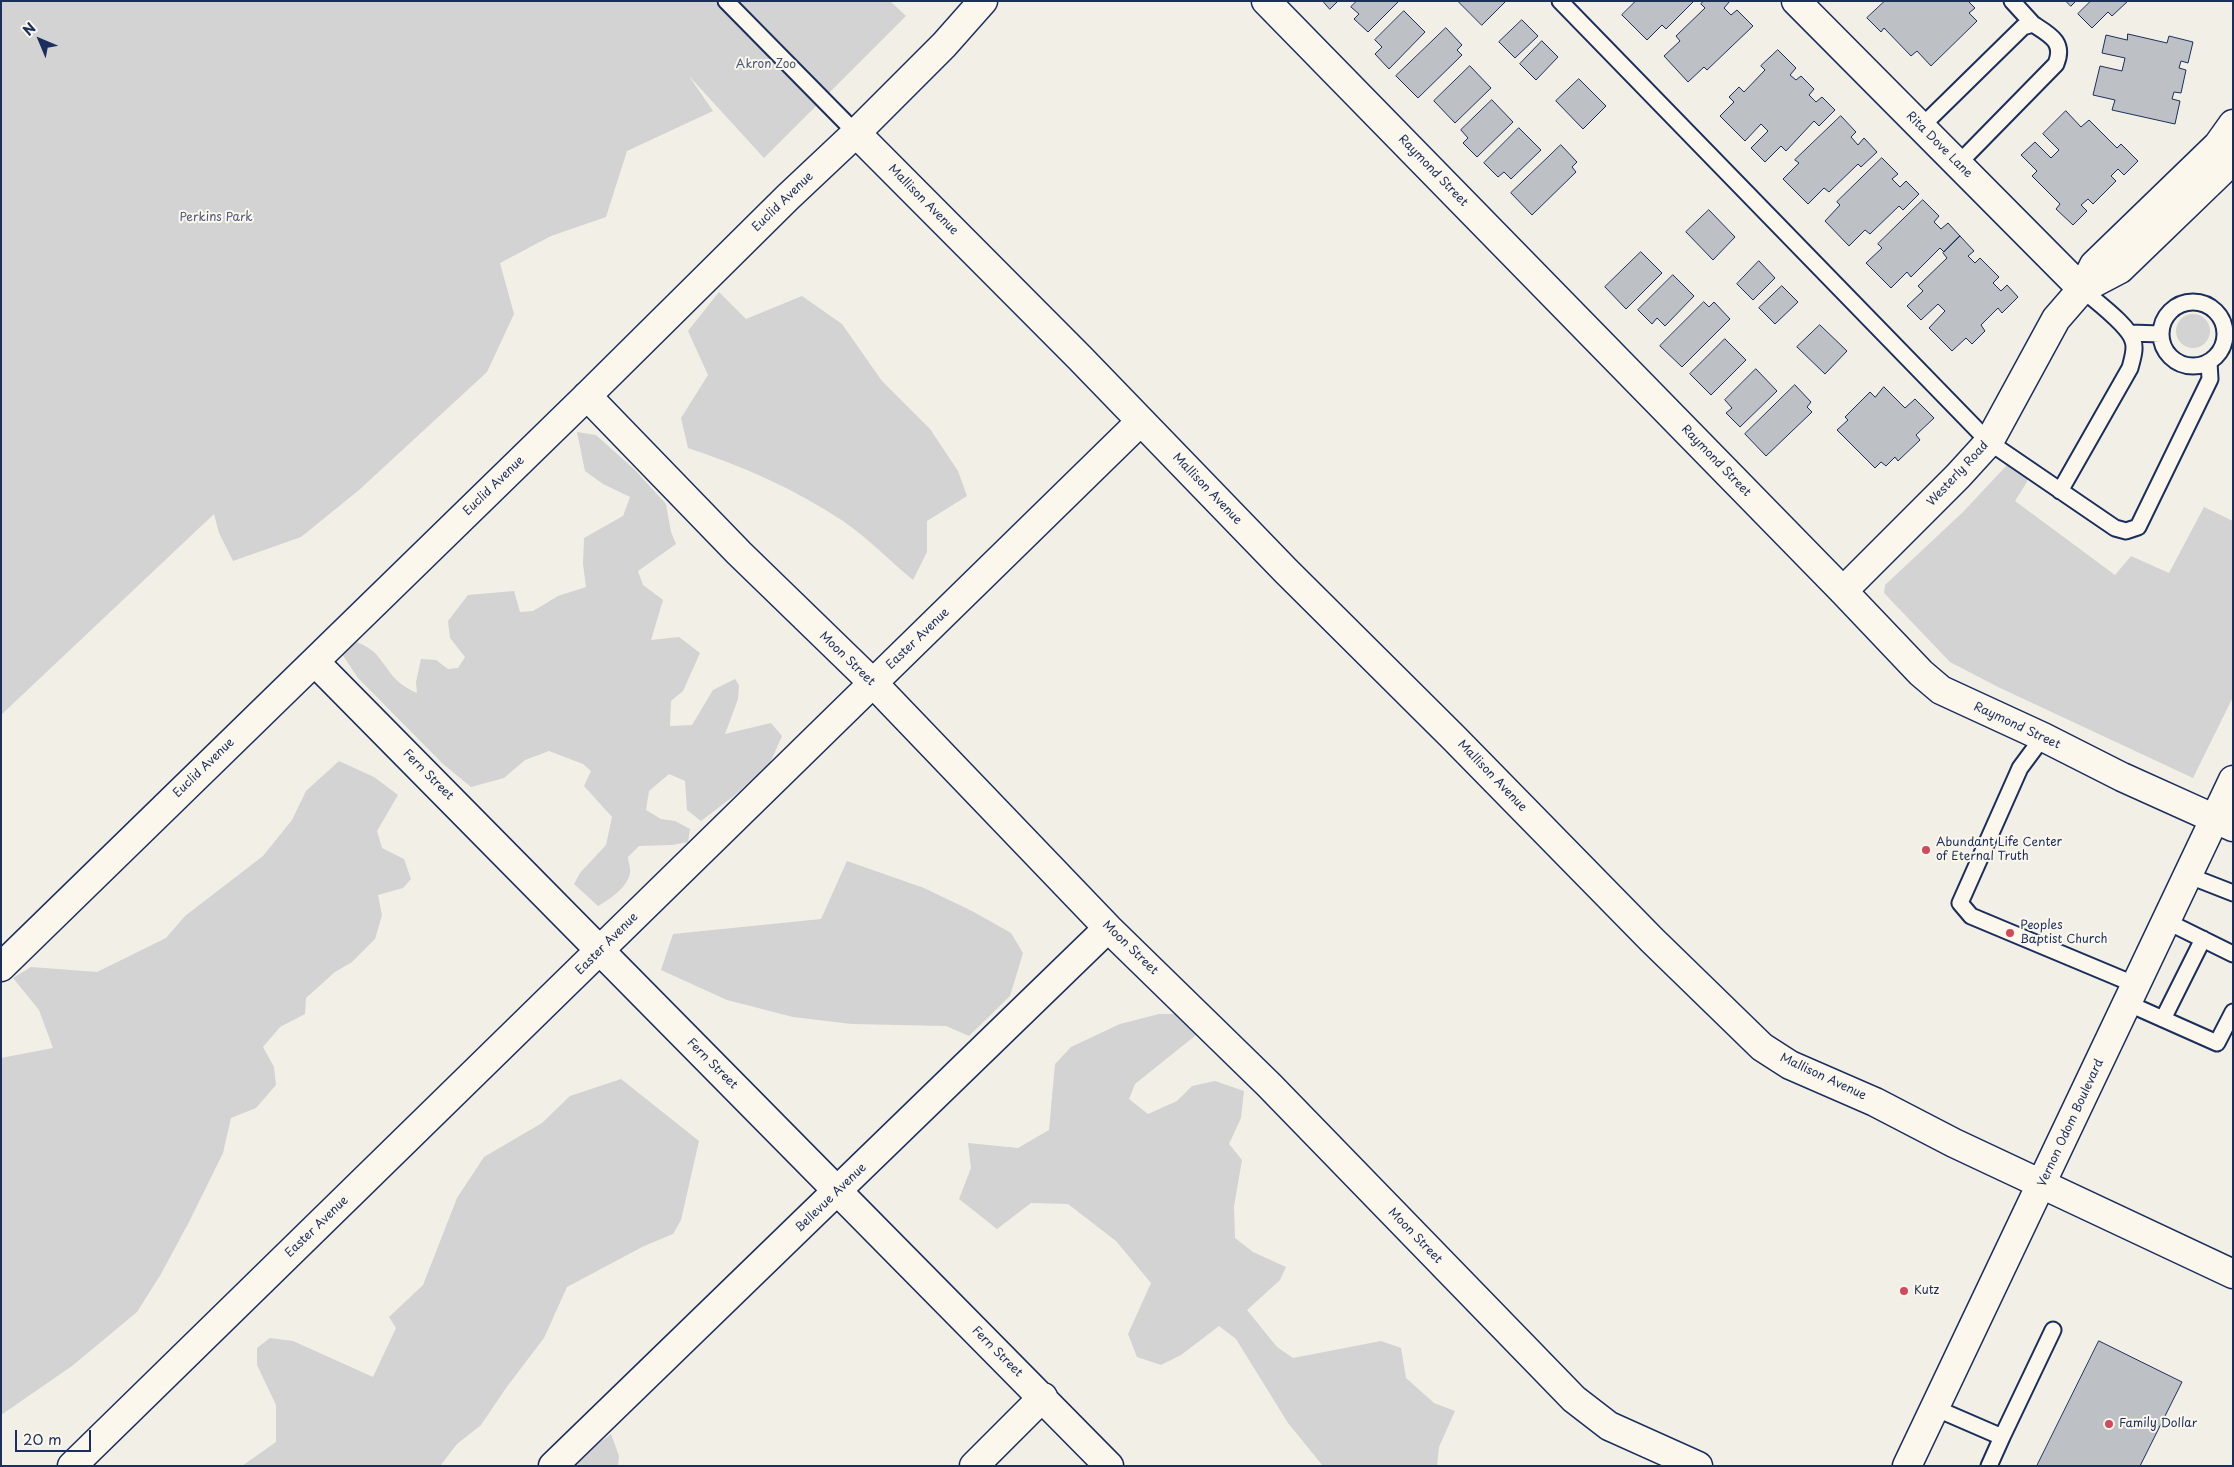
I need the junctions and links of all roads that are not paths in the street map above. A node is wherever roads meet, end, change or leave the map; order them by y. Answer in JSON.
{"nodes":[{"id":1,"x":726,"y":1,"type":"edge"},
{"id":2,"x":983,"y":1,"type":"edge"},
{"id":3,"x":1266,"y":1,"type":"edge"},
{"id":4,"x":1560,"y":1,"type":"edge"},
{"id":5,"x":2012,"y":1,"type":"edge"},
{"id":6,"x":1807,"y":5,"type":"edge"},
{"id":7,"x":2033,"y":24,"type":"junction"},
{"id":8,"x":2233,"y":124,"type":"edge"},
{"id":9,"x":1920,"y":127,"type":"junction"},
{"id":10,"x":856,"y":133,"type":"junction"},
{"id":11,"x":2233,"y":160,"type":"edge"},
{"id":12,"x":1958,"y":164,"type":"junction"},
{"id":13,"x":2082,"y":289,"type":"junction"},
{"id":14,"x":2130,"y":333,"type":"junction"},
{"id":15,"x":2162,"y":334,"type":"junction"},
{"id":16,"x":2209,"y":362,"type":"junction"},
{"id":17,"x":587,"y":396,"type":"junction"},
{"id":18,"x":1141,"y":421,"type":"junction"},
{"id":19,"x":1989,"y":442,"type":"junction"},
{"id":20,"x":2060,"y":491,"type":"junction"},
{"id":21,"x":1843,"y":590,"type":"junction"},
{"id":22,"x":316,"y":662,"type":"junction"},
{"id":23,"x":873,"y":683,"type":"junction"},
{"id":24,"x":2043,"y":737,"type":"junction"},
{"id":25,"x":2233,"y":780,"type":"edge"},
{"id":26,"x":2224,"y":822,"type":"edge"},
{"id":27,"x":2187,"y":875,"type":"junction"},
{"id":28,"x":2233,"y":893,"type":"edge"},
{"id":29,"x":2166,"y":921,"type":"junction"},
{"id":30,"x":1108,"y":928,"type":"junction"},
{"id":31,"x":2203,"y":939,"type":"junction"},
{"id":32,"x":601,"y":951,"type":"junction"},
{"id":33,"x":2233,"y":954,"type":"edge"},
{"id":34,"x":1,"y":967,"type":"edge"},
{"id":35,"x":2131,"y":994,"type":"junction"},
{"id":36,"x":2233,"y":1012,"type":"edge"},
{"id":37,"x":2163,"y":1019,"type":"junction"},
{"id":38,"x":2042,"y":1184,"type":"junction"},
{"id":39,"x":838,"y":1191,"type":"junction"},
{"id":40,"x":2233,"y":1274,"type":"edge"},
{"id":41,"x":2053,"y":1330,"type":"dead end"},
{"id":42,"x":1043,"y":1397,"type":"junction"},
{"id":43,"x":1935,"y":1408,"type":"junction"},
{"id":44,"x":2002,"y":1437,"type":"junction"},
{"id":45,"x":72,"y":1466,"type":"edge"},
{"id":46,"x":553,"y":1466,"type":"edge"},
{"id":47,"x":974,"y":1466,"type":"edge"},
{"id":48,"x":1109,"y":1466,"type":"edge"},
{"id":49,"x":1698,"y":1466,"type":"edge"},
{"id":50,"x":1907,"y":1466,"type":"edge"},
{"id":51,"x":1989,"y":1466,"type":"edge"}],
"edges":[{"from":1,"to":10,"type":"lane"},
{"from":2,"to":10,"type":"street","name":"Euclid Avenue"},
{"from":3,"to":21,"type":"street","name":"Raymond Street"},
{"from":4,"to":19,"type":"lane"},
{"from":5,"to":7,"type":"lane"},
{"from":6,"to":9,"type":"street","name":"Rita Dove Lane"},
{"from":7,"to":9,"type":"lane"},
{"from":7,"to":12,"type":"lane"},
{"from":8,"to":13,"type":"street","name":"Westerly Road"},
{"from":9,"to":12,"type":"street","name":"Rita Dove Lane"},
{"from":10,"to":17,"type":"street","name":"Euclid Avenue"},
{"from":10,"to":18,"type":"street","name":"Mallison Avenue"},
{"from":11,"to":13,"type":"street","name":"Westerly Road"},
{"from":12,"to":13,"type":"street","name":"Rita Dove Lane"},
{"from":13,"to":14,"type":"lane"},
{"from":13,"to":19,"type":"street","name":"Westerly Road"},
{"from":14,"to":15,"type":"lane"},
{"from":14,"to":20,"type":"lane"},
{"from":15,"to":16,"type":"lane"},
{"from":15,"to":16,"type":"lane"},
{"from":16,"to":20,"type":"lane"},
{"from":17,"to":22,"type":"street","name":"Euclid Avenue"},
{"from":17,"to":23,"type":"street","name":"Moon Street"},
{"from":18,"to":23,"type":"street","name":"Easter Avenue"},
{"from":18,"to":38,"type":"street","name":"Mallison Avenue"},
{"from":19,"to":20,"type":"lane"},
{"from":19,"to":21,"type":"street","name":"Westerly Road"},
{"from":21,"to":24,"type":"street","name":"Raymond Street"},
{"from":22,"to":32,"type":"street","name":"Fern Street"},
{"from":22,"to":34,"type":"street","name":"Euclid Avenue"},
{"from":23,"to":30,"type":"street","name":"Moon Street"},
{"from":23,"to":32,"type":"street","name":"Easter Avenue"},
{"from":24,"to":26,"type":"street","name":"Raymond Street"},
{"from":24,"to":35,"type":"lane"},
{"from":25,"to":26,"type":"street","name":"Vernon Odom Boulevard"},
{"from":26,"to":27,"type":"street","name":"Vernon Odom Boulevard"},
{"from":27,"to":28,"type":"lane"},
{"from":27,"to":29,"type":"street","name":"Vernon Odom Boulevard"},
{"from":29,"to":31,"type":"lane"},
{"from":29,"to":35,"type":"street","name":"Vernon Odom Boulevard"},
{"from":30,"to":39,"type":"street","name":"Bellevue Avenue"},
{"from":30,"to":49,"type":"street","name":"Moon Street"},
{"from":31,"to":33,"type":"lane"},
{"from":31,"to":37,"type":"lane"},
{"from":32,"to":39,"type":"street","name":"Fern Street"},
{"from":32,"to":45,"type":"street","name":"Easter Avenue"},
{"from":35,"to":37,"type":"lane"},
{"from":35,"to":38,"type":"street","name":"Vernon Odom Boulevard"},
{"from":36,"to":37,"type":"lane"},
{"from":38,"to":40,"type":"street","name":"Mallison Avenue"},
{"from":38,"to":43,"type":"street","name":"Vernon Odom Boulevard"},
{"from":39,"to":42,"type":"street","name":"Fern Street"},
{"from":39,"to":46,"type":"street","name":"Bellevue Avenue"},
{"from":41,"to":44,"type":"lane"},
{"from":42,"to":47,"type":"street"},
{"from":42,"to":48,"type":"street","name":"Fern Street"},
{"from":43,"to":44,"type":"lane"},
{"from":43,"to":50,"type":"street","name":"Vernon Odom Boulevard"},
{"from":44,"to":51,"type":"lane"}]}
